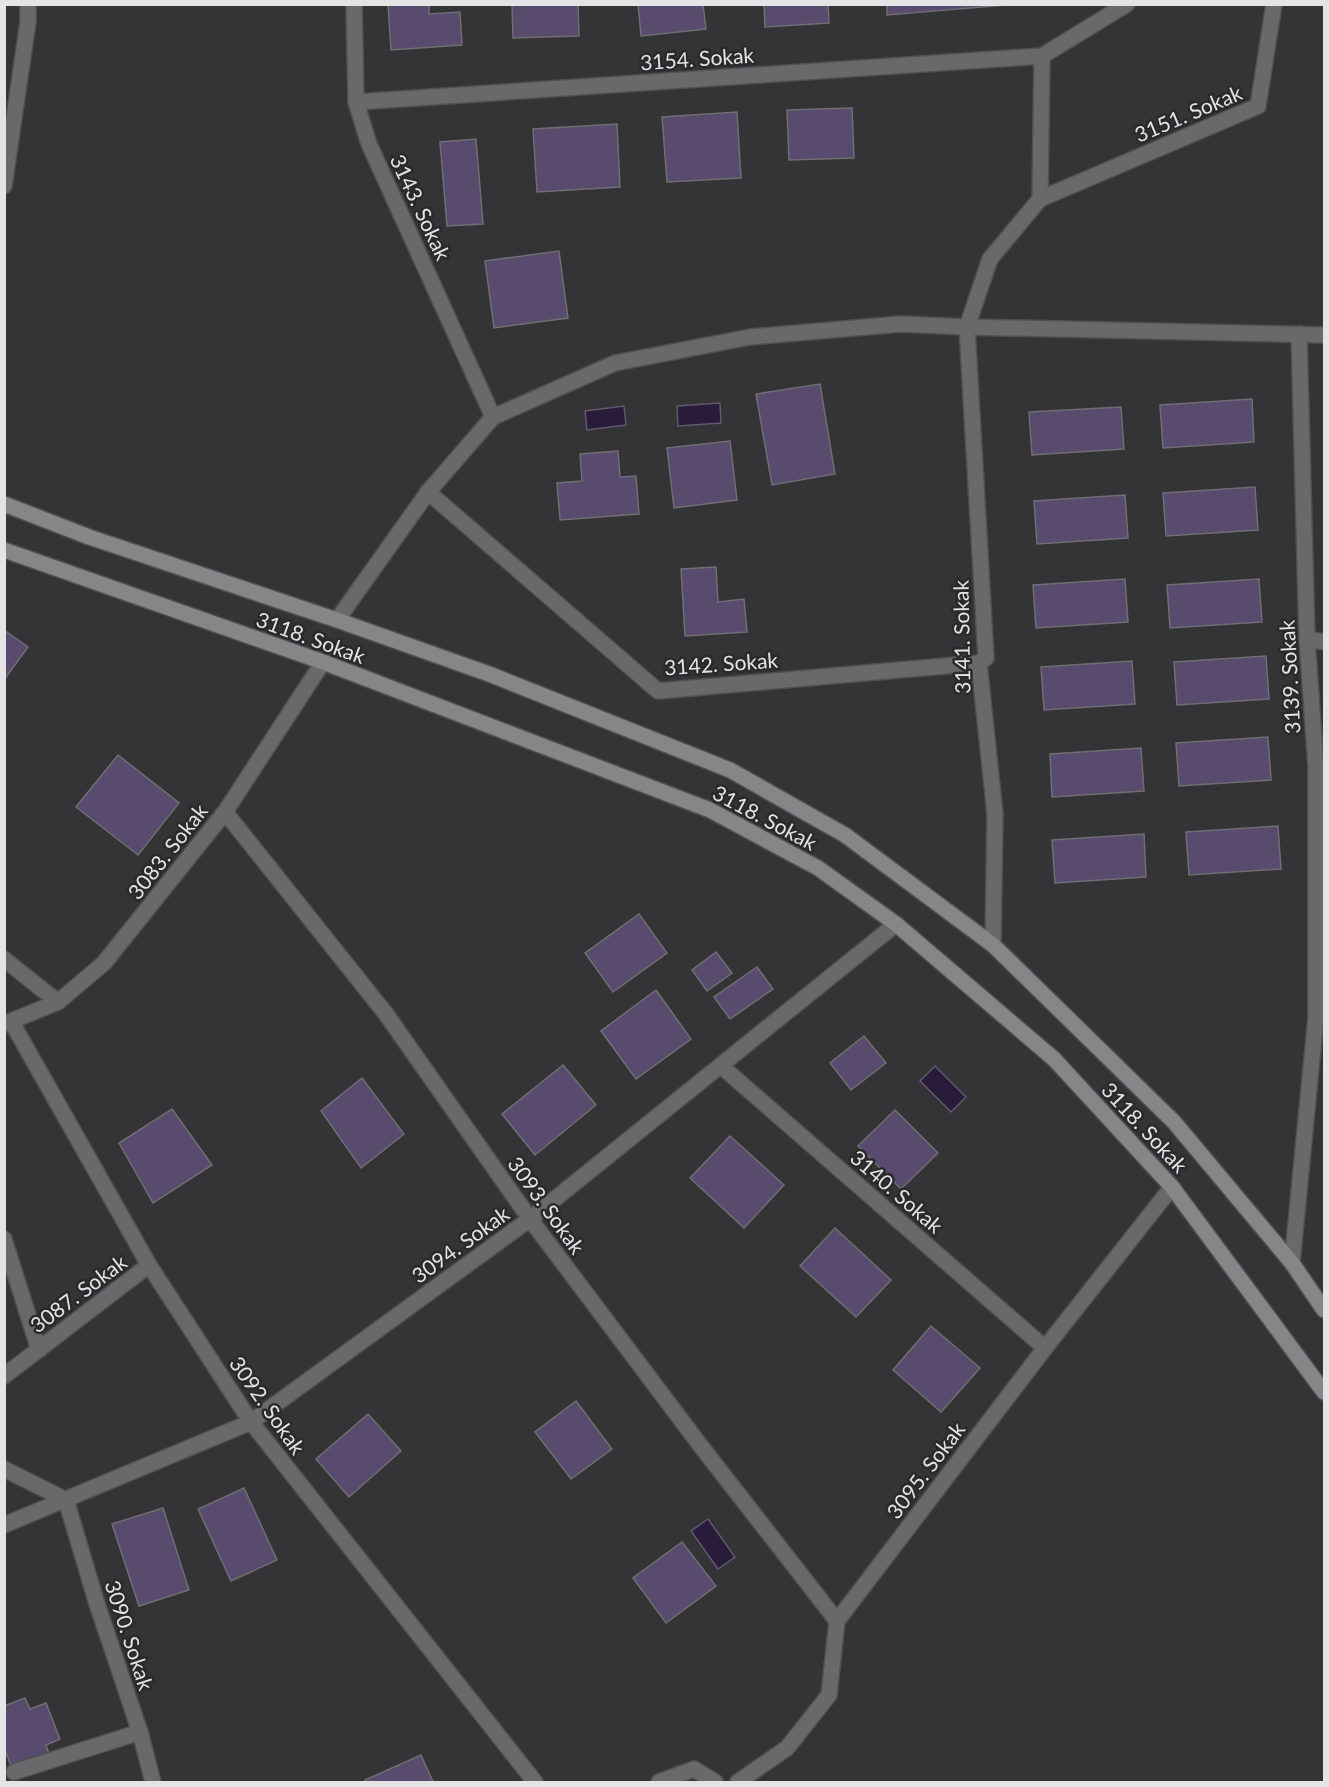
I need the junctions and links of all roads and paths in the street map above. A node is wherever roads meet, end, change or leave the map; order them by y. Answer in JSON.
{"nodes":[{"id":1,"x":27,"y":4,"type":"edge"},
{"id":2,"x":354,"y":4,"type":"edge"},
{"id":3,"x":1127,"y":4,"type":"edge"},
{"id":4,"x":1274,"y":4,"type":"edge"},
{"id":5,"x":1042,"y":56,"type":"junction"},
{"id":6,"x":356,"y":102,"type":"junction"},
{"id":7,"x":4,"y":186,"type":"edge"},
{"id":8,"x":1040,"y":199,"type":"junction"},
{"id":9,"x":967,"y":327,"type":"junction"},
{"id":10,"x":1299,"y":334,"type":"junction"},
{"id":11,"x":1324,"y":335,"type":"edge"},
{"id":12,"x":493,"y":417,"type":"junction"},
{"id":13,"x":428,"y":492,"type":"junction"},
{"id":14,"x":4,"y":504,"type":"edge"},
{"id":15,"x":4,"y":550,"type":"edge"},
{"id":16,"x":337,"y":620,"type":"junction"},
{"id":17,"x":1307,"y":639,"type":"junction"},
{"id":18,"x":1324,"y":642,"type":"edge"},
{"id":19,"x":322,"y":662,"type":"junction"},
{"id":20,"x":980,"y":663,"type":"junction"},
{"id":21,"x":225,"y":812,"type":"junction"},
{"id":22,"x":896,"y":924,"type":"junction"},
{"id":23,"x":993,"y":945,"type":"junction"},
{"id":24,"x":4,"y":959,"type":"edge"},
{"id":25,"x":58,"y":1002,"type":"junction"},
{"id":26,"x":1320,"y":1018,"type":"edge"},
{"id":27,"x":8,"y":1022,"type":"edge"},
{"id":28,"x":721,"y":1066,"type":"junction"},
{"id":29,"x":1172,"y":1187,"type":"junction"},
{"id":30,"x":530,"y":1219,"type":"junction"},
{"id":31,"x":4,"y":1239,"type":"edge"},
{"id":32,"x":1292,"y":1263,"type":"junction"},
{"id":33,"x":149,"y":1265,"type":"junction"},
{"id":34,"x":1324,"y":1310,"type":"edge"},
{"id":35,"x":1045,"y":1348,"type":"junction"},
{"id":36,"x":39,"y":1350,"type":"junction"},
{"id":37,"x":4,"y":1376,"type":"edge"},
{"id":38,"x":1324,"y":1392,"type":"edge"},
{"id":39,"x":251,"y":1422,"type":"junction"},
{"id":40,"x":4,"y":1469,"type":"edge"},
{"id":41,"x":66,"y":1500,"type":"junction"},
{"id":42,"x":4,"y":1525,"type":"edge"},
{"id":43,"x":837,"y":1621,"type":"junction"},
{"id":44,"x":140,"y":1732,"type":"junction"},
{"id":45,"x":14,"y":1772,"type":"dead end"},
{"id":46,"x":153,"y":1782,"type":"edge"},
{"id":47,"x":535,"y":1782,"type":"edge"},
{"id":48,"x":660,"y":1782,"type":"edge"},
{"id":49,"x":715,"y":1782,"type":"edge"},
{"id":50,"x":738,"y":1782,"type":"edge"}],
"edges":[{"from":1,"to":7,"type":"street"},
{"from":2,"to":6,"type":"street","name":"3143. Sokak"},
{"from":3,"to":5,"type":"street"},
{"from":4,"to":8,"type":"street","name":"3151. Sokak"},
{"from":5,"to":6,"type":"street","name":"3154. Sokak"},
{"from":5,"to":8,"type":"street"},
{"from":6,"to":12,"type":"street","name":"3143. Sokak"},
{"from":8,"to":9,"type":"street"},
{"from":9,"to":10,"type":"street"},
{"from":9,"to":12,"type":"street"},
{"from":9,"to":20,"type":"street","name":"3141. Sokak"},
{"from":10,"to":11,"type":"street"},
{"from":10,"to":17,"type":"street","name":"3139. Sokak"},
{"from":12,"to":13,"type":"street"},
{"from":13,"to":16,"type":"street"},
{"from":13,"to":20,"type":"street","name":"3142. Sokak"},
{"from":14,"to":16,"type":"main road","name":"3118. Sokak"},
{"from":15,"to":19,"type":"main road","name":"3118. Sokak"},
{"from":16,"to":23,"type":"main road","name":"3118. Sokak"},
{"from":17,"to":18,"type":"street"},
{"from":17,"to":26,"type":"street","name":"3139. Sokak"},
{"from":19,"to":21,"type":"street","name":"3083. Sokak"},
{"from":19,"to":22,"type":"main road","name":"3118. Sokak"},
{"from":20,"to":23,"type":"street","name":"3141. Sokak"},
{"from":21,"to":25,"type":"street","name":"3083. Sokak"},
{"from":21,"to":30,"type":"street","name":"3093. Sokak"},
{"from":22,"to":28,"type":"street","name":"3094. Sokak"},
{"from":22,"to":29,"type":"main road","name":"3118. Sokak"},
{"from":23,"to":32,"type":"main road","name":"3118. Sokak"},
{"from":24,"to":25,"type":"street"},
{"from":25,"to":27,"type":"street","name":"3083. Sokak"},
{"from":26,"to":32,"type":"street","name":"3139. Sokak"},
{"from":27,"to":33,"type":"street","name":"3092. Sokak"},
{"from":28,"to":30,"type":"street","name":"3094. Sokak"},
{"from":28,"to":35,"type":"street","name":"3140. Sokak"},
{"from":29,"to":35,"type":"street","name":"3095. Sokak"},
{"from":29,"to":38,"type":"main road","name":"3118. Sokak"},
{"from":30,"to":39,"type":"street","name":"3094. Sokak"},
{"from":30,"to":43,"type":"street","name":"3093. Sokak"},
{"from":31,"to":36,"type":"street"},
{"from":32,"to":34,"type":"main road","name":"3118. Sokak"},
{"from":33,"to":36,"type":"street","name":"3087. Sokak"},
{"from":33,"to":39,"type":"street","name":"3092. Sokak"},
{"from":35,"to":43,"type":"street","name":"3095. Sokak"},
{"from":36,"to":37,"type":"street","name":"3087. Sokak"},
{"from":39,"to":41,"type":"street","name":"3094. Sokak"},
{"from":39,"to":47,"type":"street","name":"3092. Sokak"},
{"from":40,"to":41,"type":"street"},
{"from":41,"to":42,"type":"street","name":"3094. Sokak"},
{"from":41,"to":44,"type":"street","name":"3090. Sokak"},
{"from":43,"to":50,"type":"street"},
{"from":44,"to":45,"type":"street"},
{"from":44,"to":46,"type":"street","name":"3090. Sokak"},
{"from":48,"to":49,"type":"street"}]}
